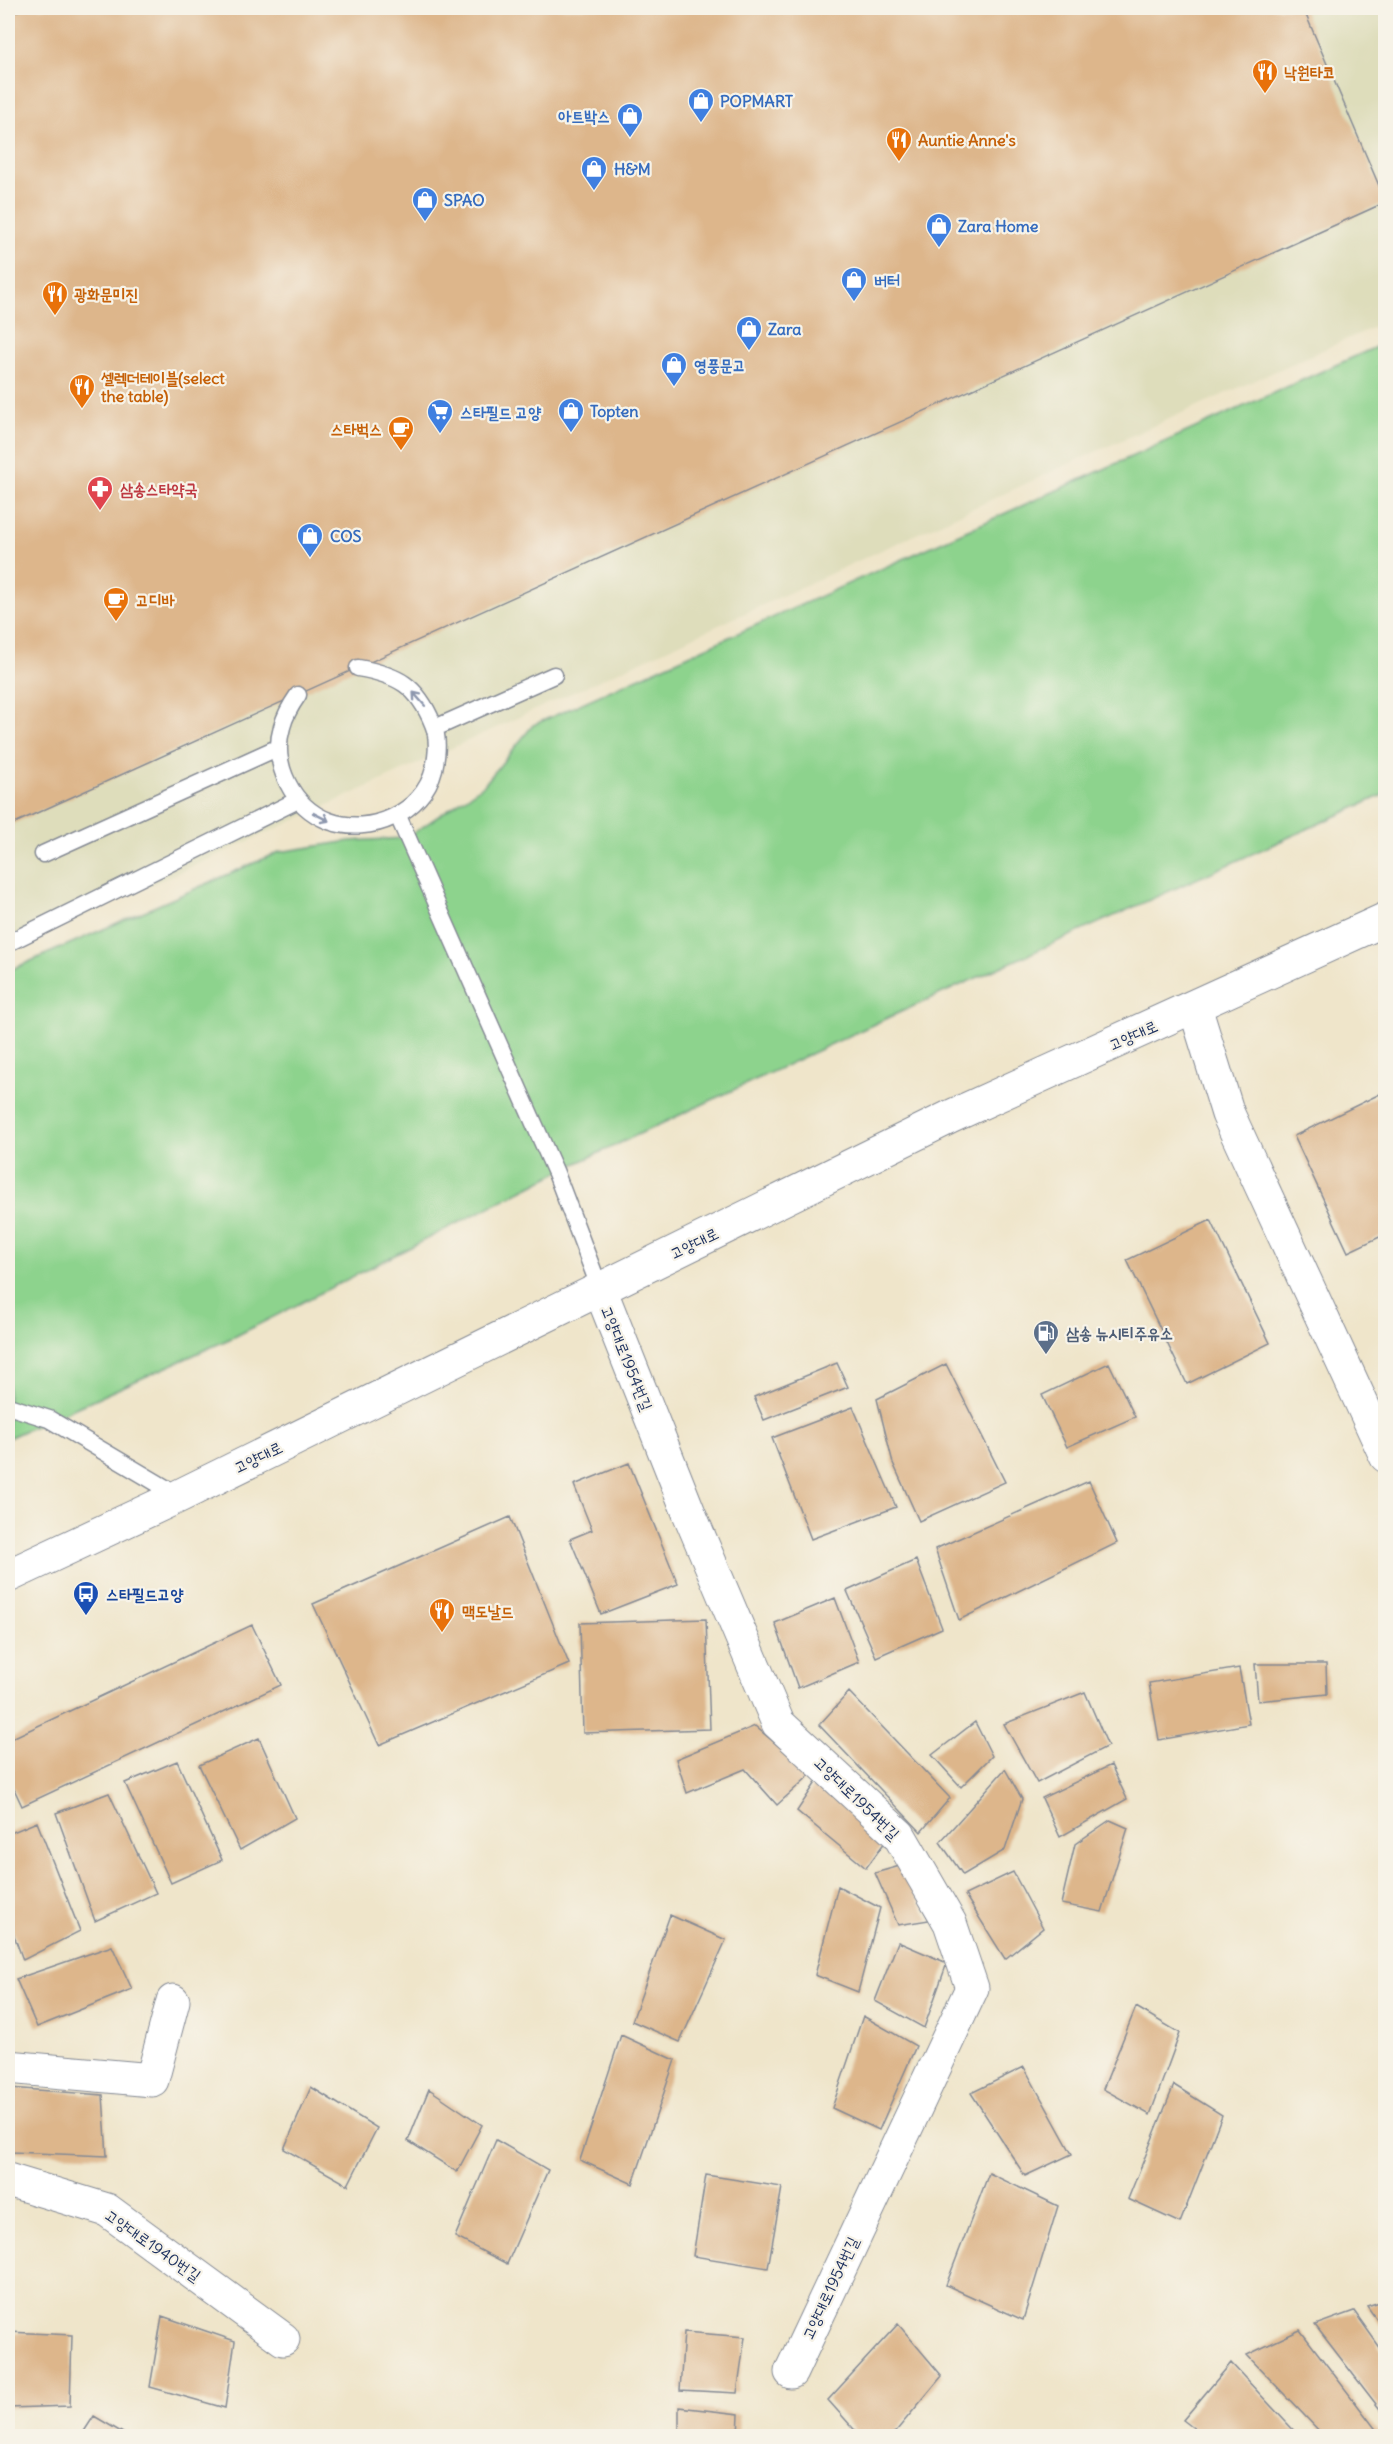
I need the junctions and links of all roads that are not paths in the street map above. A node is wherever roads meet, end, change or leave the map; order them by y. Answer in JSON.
{"nodes":[{"id":1,"x":358,"y":668,"type":"dead end"},
{"id":2,"x":554,"y":675,"type":"dead end"},
{"id":3,"x":298,"y":695,"type":"dead end"},
{"id":4,"x":435,"y":728,"type":"junction"},
{"id":5,"x":279,"y":747,"type":"junction"},
{"id":6,"x":298,"y":800,"type":"junction"},
{"id":7,"x":398,"y":816,"type":"junction"},
{"id":8,"x":43,"y":854,"type":"dead end"},
{"id":9,"x":1386,"y":919,"type":"edge"},
{"id":10,"x":8,"y":943,"type":"edge"},
{"id":11,"x":1195,"y":1007,"type":"junction"},
{"id":12,"x":600,"y":1289,"type":"junction"},
{"id":13,"x":8,"y":1406,"type":"edge"},
{"id":14,"x":1386,"y":1456,"type":"edge"},
{"id":15,"x":179,"y":1496,"type":"junction"},
{"id":16,"x":8,"y":1576,"type":"edge"},
{"id":17,"x":173,"y":2001,"type":"dead end"},
{"id":18,"x":8,"y":2067,"type":"edge"},
{"id":19,"x":8,"y":2180,"type":"edge"},
{"id":20,"x":283,"y":2339,"type":"dead end"},
{"id":21,"x":791,"y":2372,"type":"dead end"}],
"edges":[{"from":4,"to":1,"type":"lane","one_way":true},
{"from":2,"to":4,"type":"lane"},
{"from":3,"to":5,"type":"lane"},
{"from":4,"to":7,"type":"lane"},
{"from":5,"to":6,"type":"lane"},
{"from":5,"to":8,"type":"lane"},
{"from":6,"to":7,"type":"lane","one_way":true},
{"from":6,"to":10,"type":"lane"},
{"from":7,"to":12,"type":"lane"},
{"from":9,"to":11,"type":"street","name":"고양대로"},
{"from":11,"to":12,"type":"street","name":"고양대로"},
{"from":11,"to":14,"type":"street"},
{"from":12,"to":15,"type":"street","name":"고양대로"},
{"from":12,"to":21,"type":"street","name":"고양대로1954번길"},
{"from":13,"to":15,"type":"lane"},
{"from":15,"to":16,"type":"street","name":"고양대로"},
{"from":17,"to":18,"type":"street"},
{"from":19,"to":20,"type":"street","name":"고양대로1940번길"}]}
